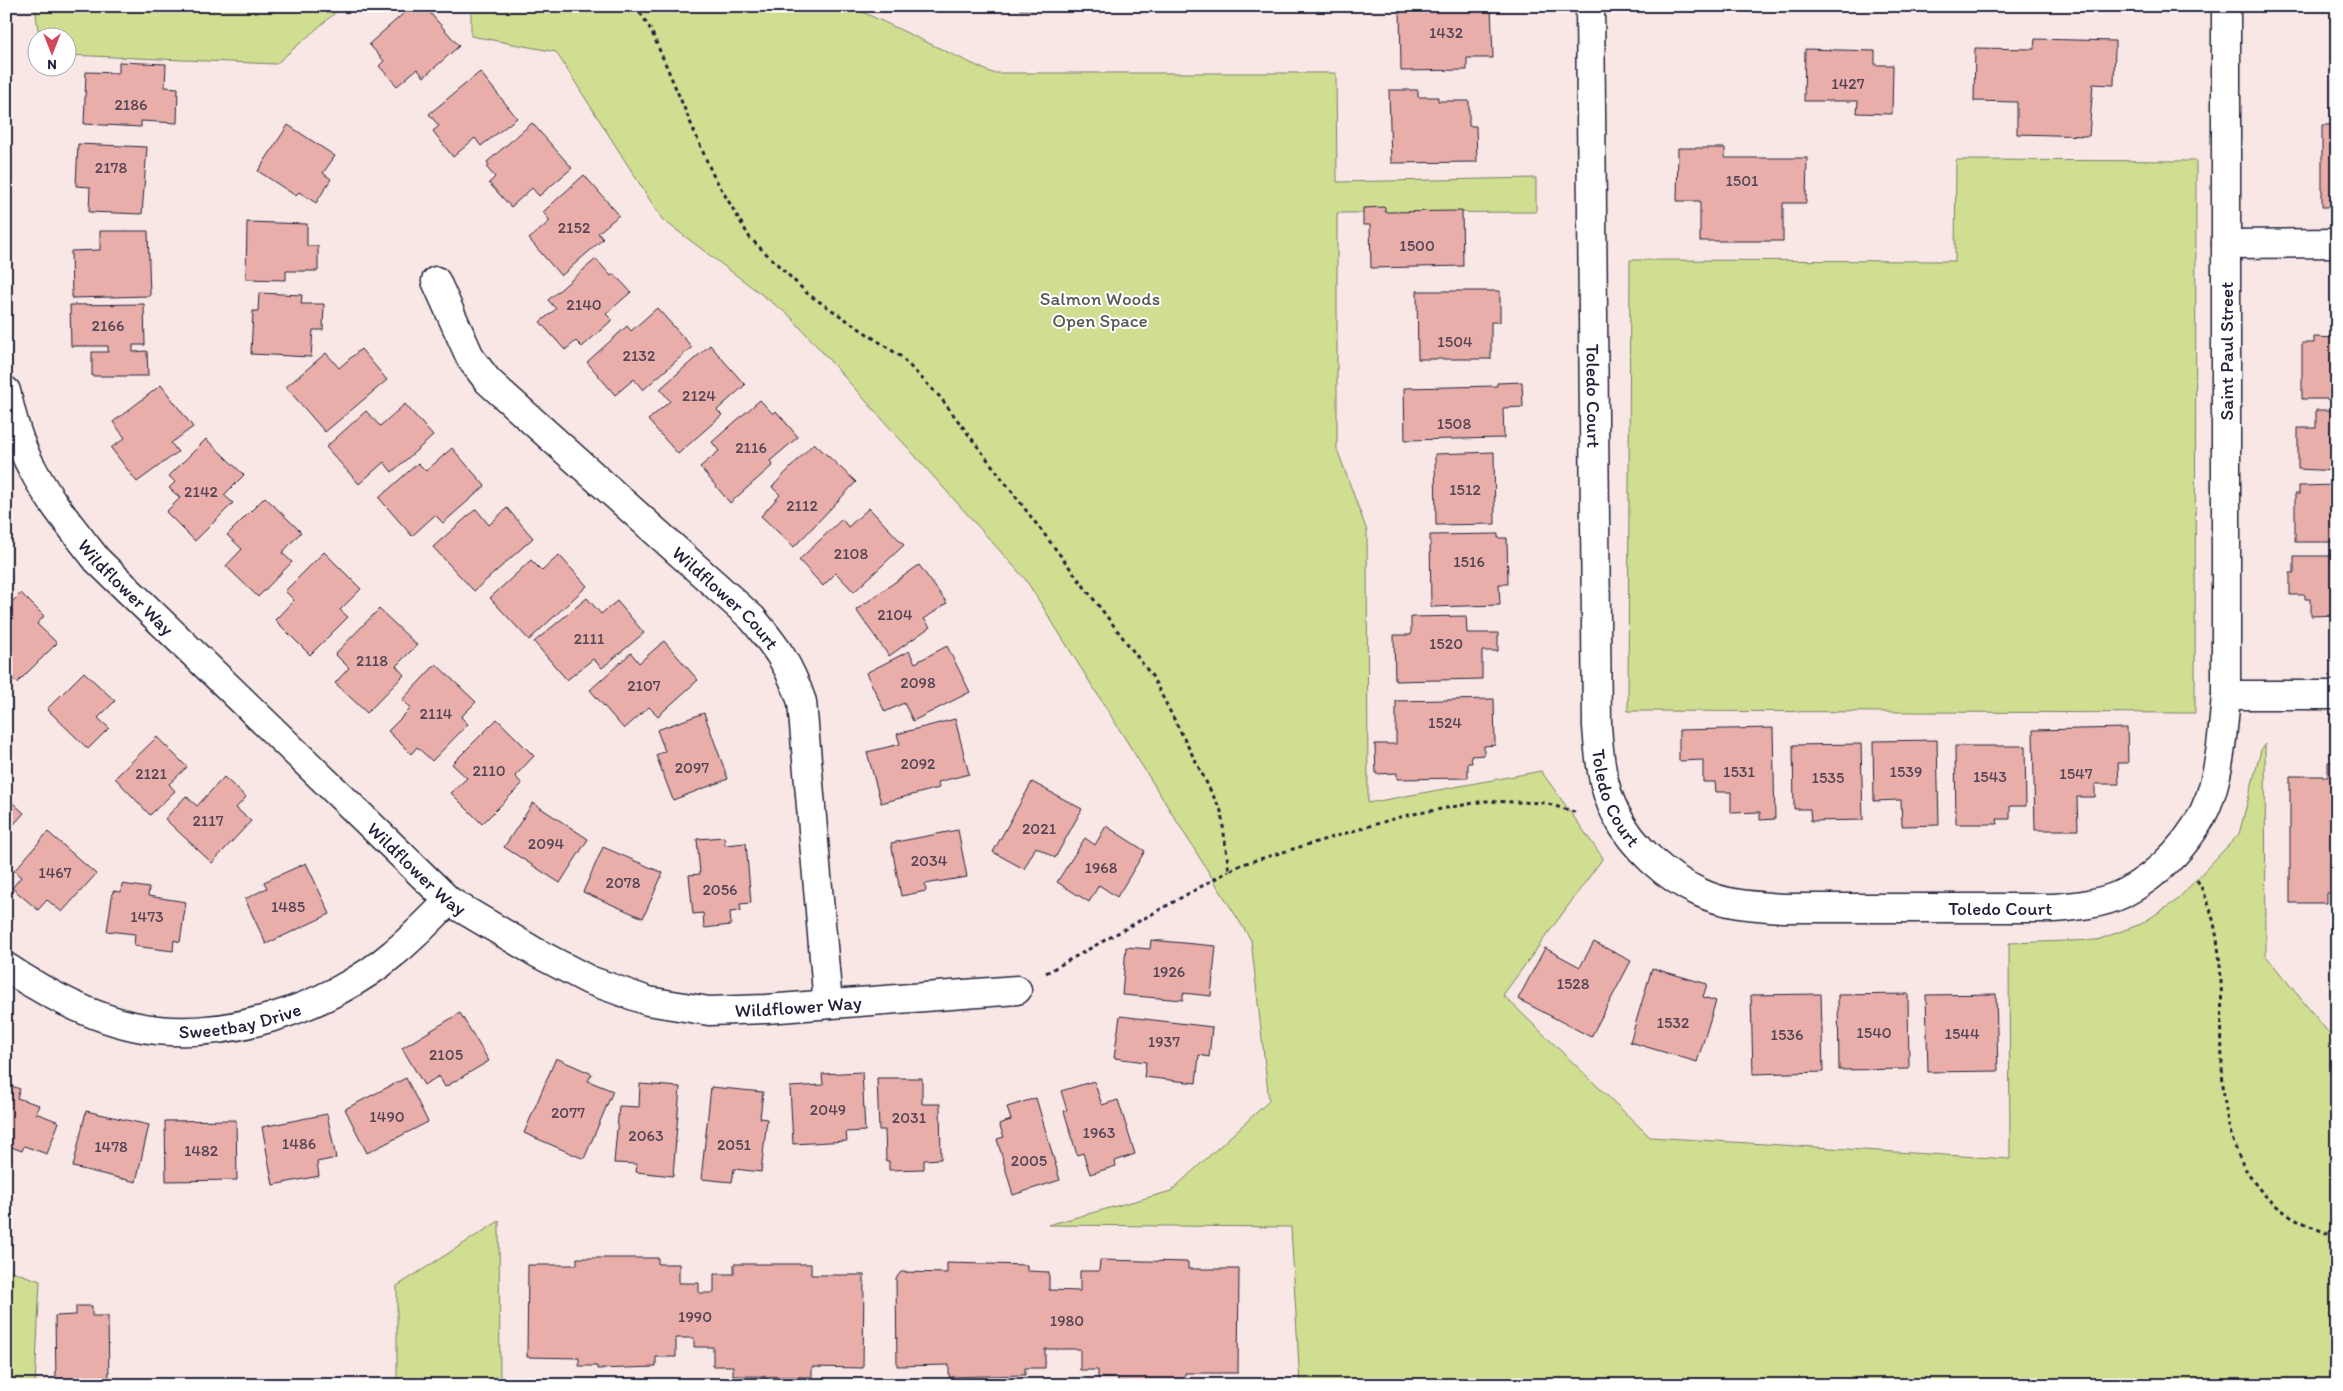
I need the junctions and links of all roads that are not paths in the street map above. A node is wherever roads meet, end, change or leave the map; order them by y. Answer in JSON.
{"nodes":[{"id":1,"x":1590,"y":6,"type":"edge"},
{"id":2,"x":2226,"y":6,"type":"edge"},
{"id":3,"x":2337,"y":243,"type":"edge"},
{"id":4,"x":2226,"y":244,"type":"junction"},
{"id":5,"x":436,"y":281,"type":"dead end"},
{"id":6,"x":6,"y":391,"type":"edge"},
{"id":7,"x":2226,"y":695,"type":"junction"},
{"id":8,"x":2337,"y":695,"type":"edge"},
{"id":9,"x":449,"y":901,"type":"junction"},
{"id":10,"x":6,"y":967,"type":"edge"},
{"id":11,"x":1017,"y":990,"type":"dead end"},
{"id":12,"x":828,"y":1004,"type":"junction"}],
"edges":[{"from":1,"to":7,"type":"street","name":"Toledo Court"},
{"from":2,"to":4,"type":"street","name":"Saint Paul Street"},
{"from":3,"to":4,"type":"street"},
{"from":4,"to":7,"type":"street","name":"Saint Paul Street"},
{"from":5,"to":12,"type":"street","name":"Wildflower Court"},
{"from":6,"to":9,"type":"street","name":"Wildflower Way"},
{"from":7,"to":8,"type":"street"},
{"from":9,"to":10,"type":"street","name":"Sweetbay Drive"},
{"from":9,"to":12,"type":"street","name":"Wildflower Way"},
{"from":11,"to":12,"type":"street","name":"Wildflower Way"}]}
